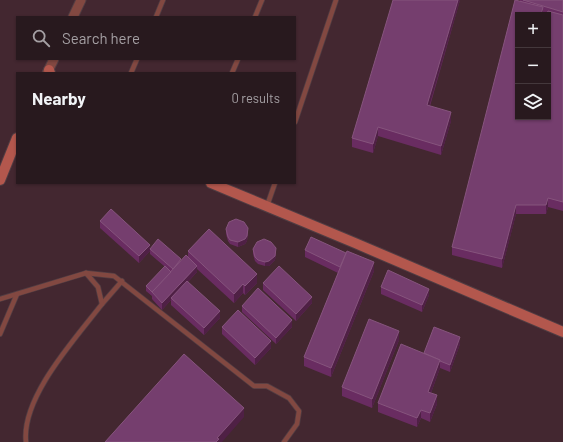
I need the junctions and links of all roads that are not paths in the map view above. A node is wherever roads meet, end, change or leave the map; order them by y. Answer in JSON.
{"nodes":[{"id":1,"x":81,"y":0,"type":"edge"},
{"id":2,"x":163,"y":0,"type":"edge"},
{"id":3,"x":262,"y":0,"type":"edge"},
{"id":4,"x":336,"y":0,"type":"edge"},
{"id":5,"x":73,"y":16,"type":"edge"},
{"id":6,"x":156,"y":16,"type":"edge"},
{"id":7,"x":255,"y":16,"type":"edge"},
{"id":8,"x":54,"y":60,"type":"edge"},
{"id":9,"x":137,"y":60,"type":"edge"},
{"id":10,"x":238,"y":60,"type":"edge"},
{"id":11,"x":49,"y":72,"type":"edge"},
{"id":12,"x":131,"y":72,"type":"edge"},
{"id":13,"x":232,"y":72,"type":"edge"},
{"id":14,"x":296,"y":119,"type":"edge"},
{"id":15,"x":16,"y":141,"type":"edge"},
{"id":16,"x":0,"y":180,"type":"edge"},
{"id":17,"x":213,"y":184,"type":"edge"},
{"id":18,"x":275,"y":184,"type":"edge"},
{"id":19,"x":268,"y":206,"type":"junction"},
{"id":20,"x":86,"y":273,"type":"junction"},
{"id":21,"x":122,"y":281,"type":"junction"},
{"id":22,"x":17,"y":294,"type":"junction"},
{"id":23,"x":0,"y":299,"type":"edge"},
{"id":24,"x":102,"y":304,"type":"junction"},
{"id":25,"x":563,"y":332,"type":"edge"},
{"id":26,"x":0,"y":334,"type":"edge"},
{"id":27,"x":26,"y":442,"type":"edge"},
{"id":28,"x":284,"y":442,"type":"edge"}],
"edges":[{"from":1,"to":5,"type":"street"},
{"from":2,"to":6,"type":"lane"},
{"from":3,"to":7,"type":"lane"},
{"from":4,"to":14,"type":"lane"},
{"from":8,"to":11,"type":"street"},
{"from":9,"to":12,"type":"lane"},
{"from":10,"to":13,"type":"lane"},
{"from":15,"to":16,"type":"street"},
{"from":17,"to":19,"type":"street"},
{"from":18,"to":19,"type":"lane"},
{"from":19,"to":25,"type":"street"},
{"from":20,"to":21,"type":"lane"},
{"from":20,"to":22,"type":"lane"},
{"from":20,"to":24,"type":"lane"},
{"from":21,"to":24,"type":"lane"},
{"from":21,"to":28,"type":"lane"},
{"from":22,"to":23,"type":"lane"},
{"from":22,"to":26,"type":"lane"},
{"from":24,"to":27,"type":"lane"}]}
